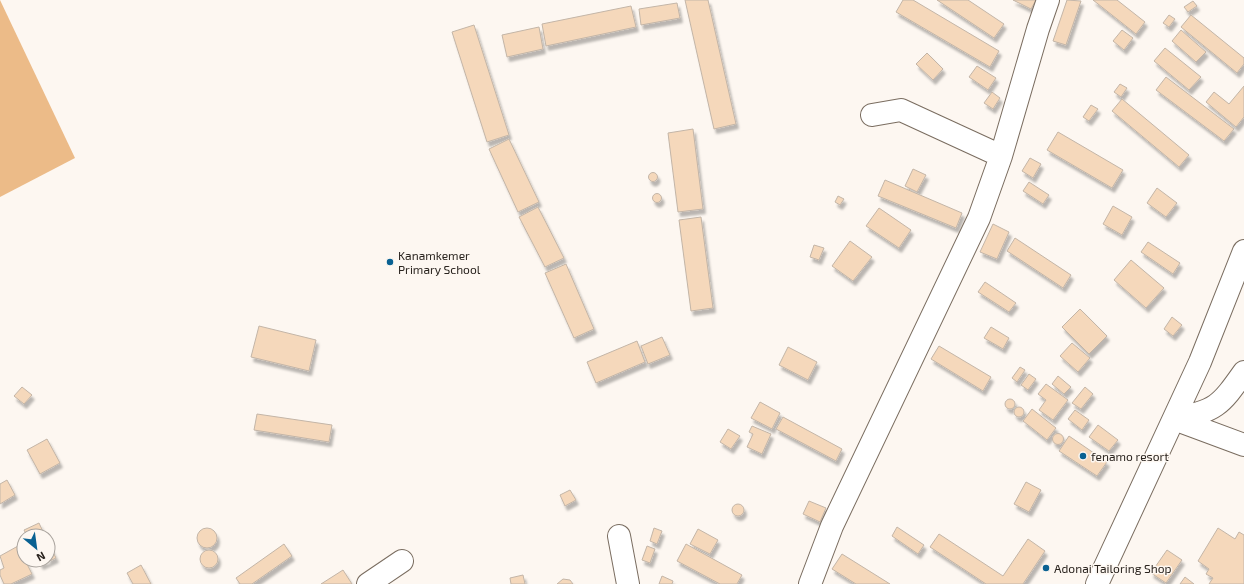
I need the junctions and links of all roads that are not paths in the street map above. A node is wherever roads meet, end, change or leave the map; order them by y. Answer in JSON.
{"nodes":[{"id":1,"x":1048,"y":0,"type":"edge"},
{"id":2,"x":872,"y":115,"type":"dead end"},
{"id":3,"x":1001,"y":156,"type":"junction"},
{"id":4,"x":1244,"y":251,"type":"edge"},
{"id":5,"x":1244,"y":372,"type":"edge"},
{"id":6,"x":1174,"y":419,"type":"junction"},
{"id":7,"x":1244,"y":445,"type":"edge"},
{"id":8,"x":619,"y":536,"type":"dead end"},
{"id":9,"x":402,"y":561,"type":"dead end"},
{"id":10,"x":368,"y":584,"type":"edge"},
{"id":11,"x":628,"y":584,"type":"edge"},
{"id":12,"x":810,"y":584,"type":"edge"},
{"id":13,"x":1098,"y":584,"type":"edge"}],
"edges":[{"from":1,"to":3,"type":"street"},
{"from":2,"to":3,"type":"street"},
{"from":3,"to":12,"type":"street"},
{"from":4,"to":6,"type":"street"},
{"from":5,"to":6,"type":"street"},
{"from":6,"to":7,"type":"street"},
{"from":6,"to":13,"type":"street"},
{"from":8,"to":11,"type":"street"},
{"from":9,"to":10,"type":"street"}]}
